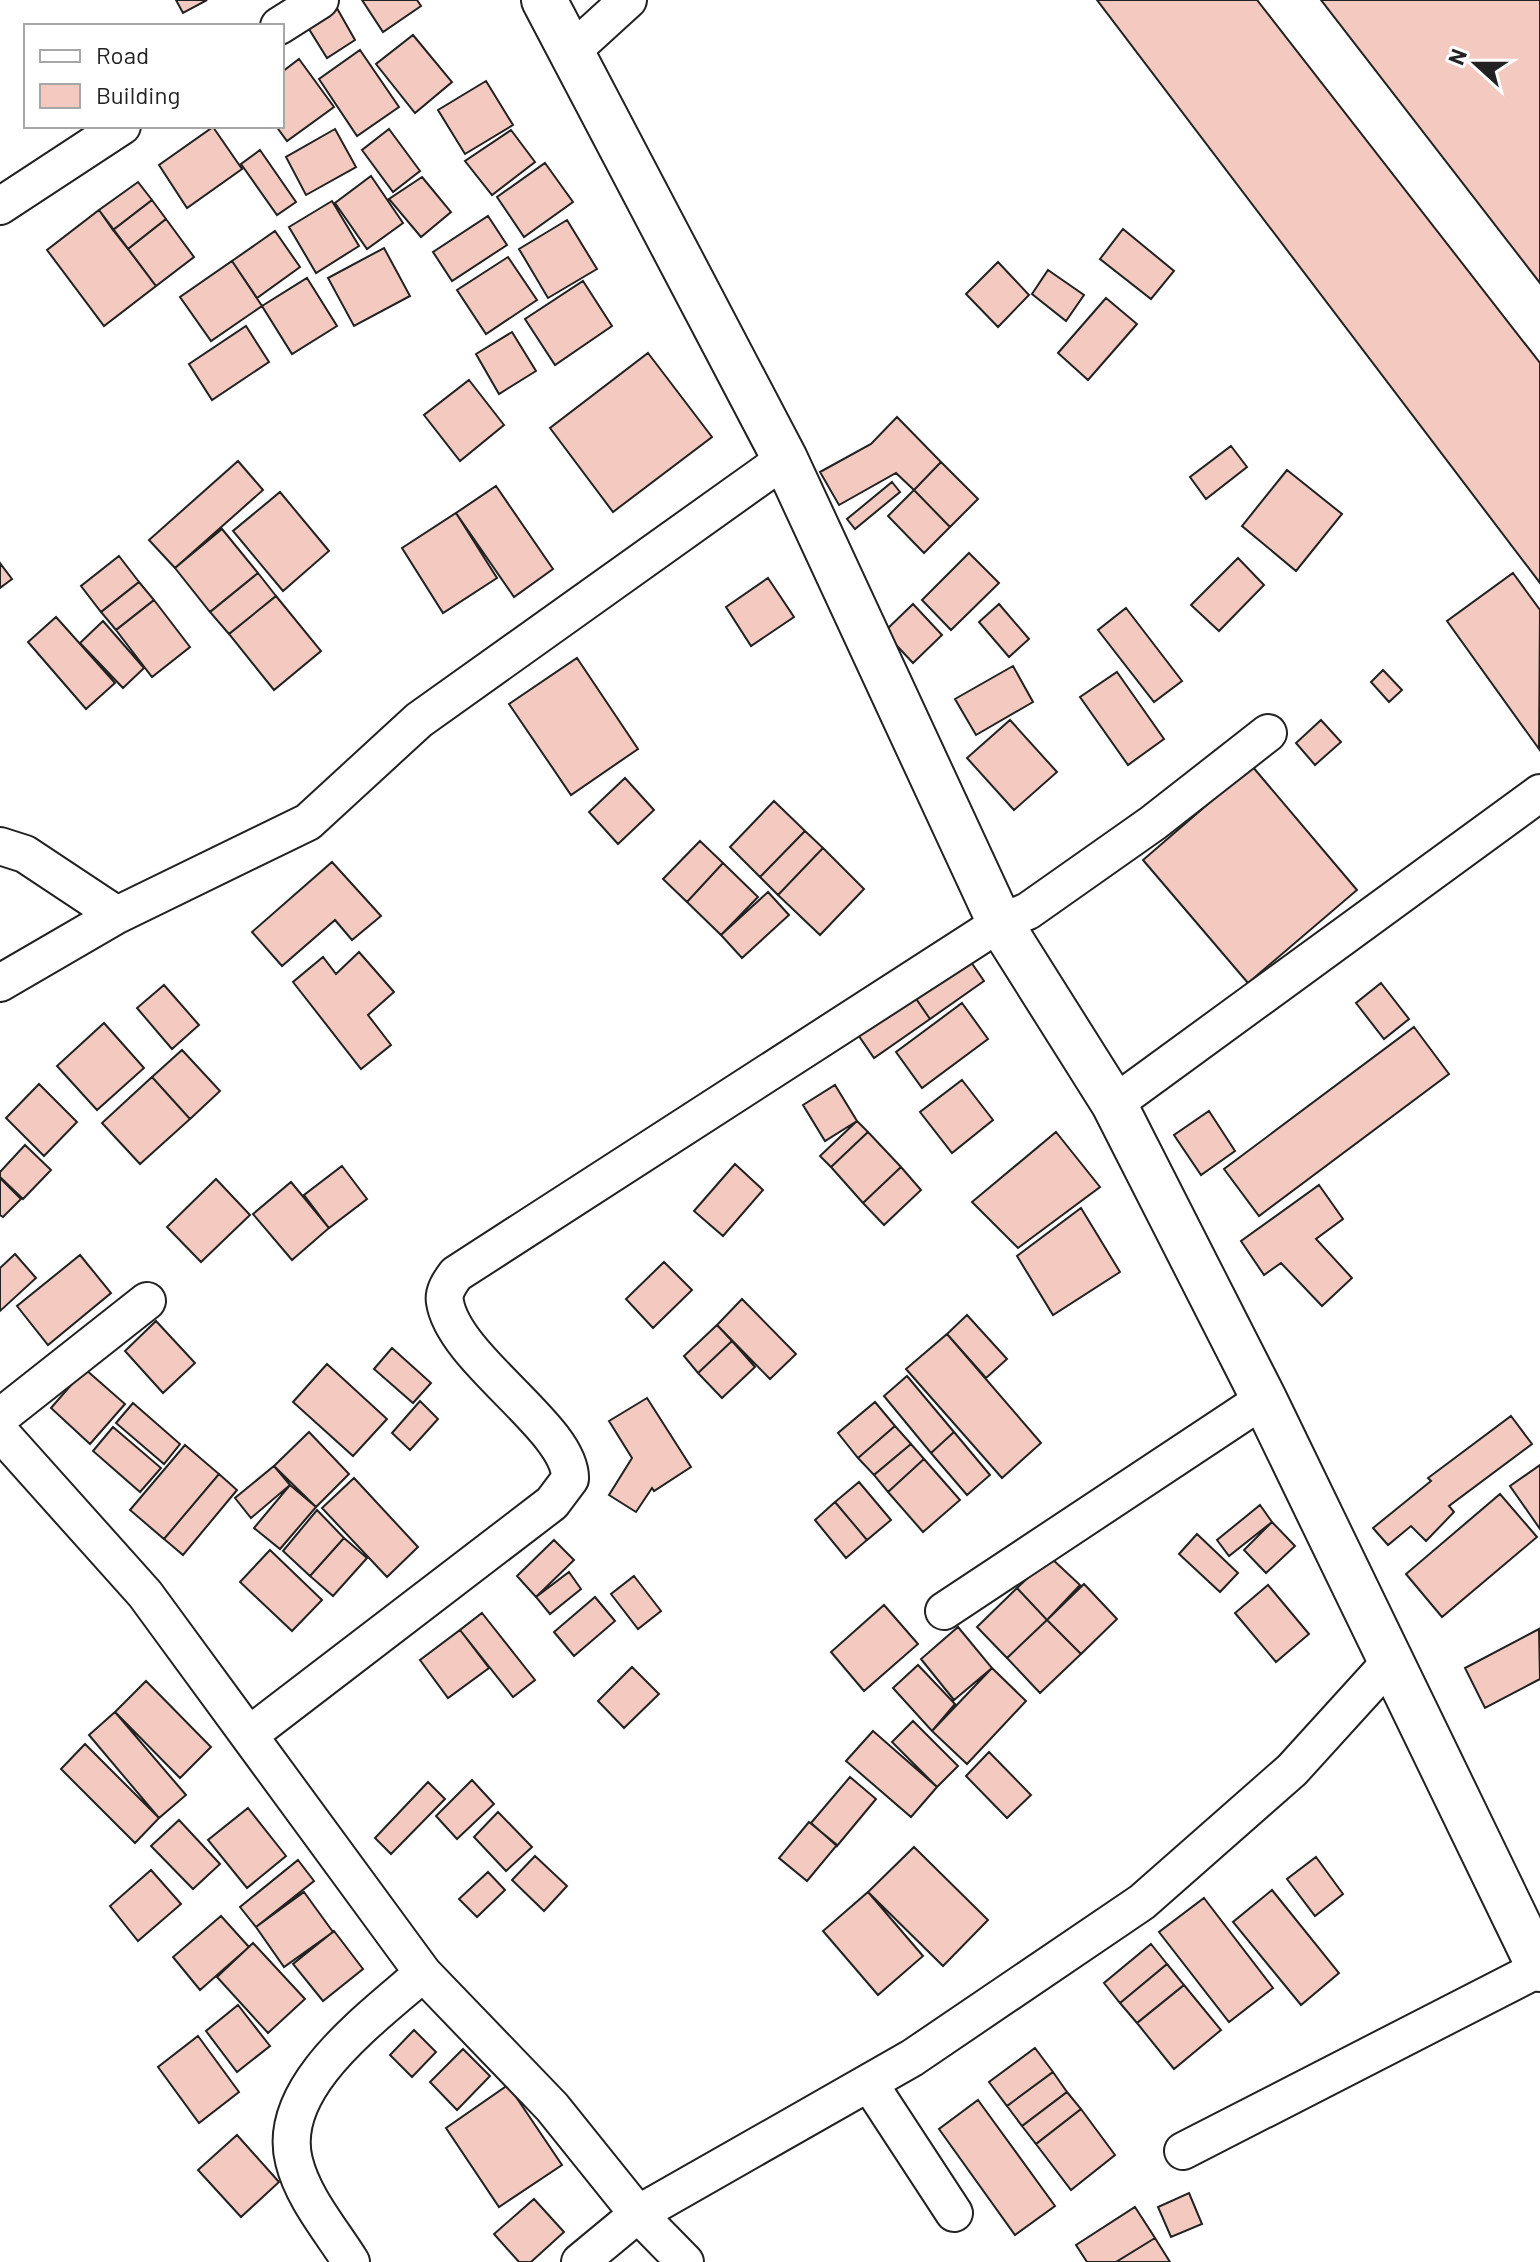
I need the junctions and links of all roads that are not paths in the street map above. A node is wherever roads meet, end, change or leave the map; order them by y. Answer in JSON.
{"nodes":[{"id":1,"x":320,"y":0,"type":"edge"},
{"id":2,"x":544,"y":0,"type":"edge"},
{"id":3,"x":628,"y":0,"type":"edge"},
{"id":4,"x":282,"y":24,"type":"edge"},
{"id":5,"x":571,"y":52,"type":"junction"},
{"id":6,"x":119,"y":128,"type":"edge"},
{"id":7,"x":0,"y":206,"type":"edge"},
{"id":8,"x":785,"y":459,"type":"junction"},
{"id":9,"x":1268,"y":733,"type":"dead end"},
{"id":10,"x":1540,"y":793,"type":"edge"},
{"id":11,"x":0,"y":846,"type":"edge"},
{"id":12,"x":117,"y":915,"type":"junction"},
{"id":13,"x":1000,"y":923,"type":"junction"},
{"id":14,"x":0,"y":983,"type":"edge"},
{"id":15,"x":1114,"y":1104,"type":"junction"},
{"id":16,"x":147,"y":1301,"type":"dead end"},
{"id":17,"x":1264,"y":1399,"type":"junction"},
{"id":18,"x":0,"y":1417,"type":"edge"},
{"id":19,"x":0,"y":1432,"type":"edge"},
{"id":20,"x":944,"y":1611,"type":"dead end"},
{"id":21,"x":1392,"y":1660,"type":"junction"},
{"id":22,"x":249,"y":1735,"type":"junction"},
{"id":23,"x":1540,"y":1968,"type":"edge"},
{"id":24,"x":423,"y":1973,"type":"junction"},
{"id":25,"x":869,"y":2083,"type":"junction"},
{"id":26,"x":1183,"y":2151,"type":"dead end"},
{"id":27,"x":954,"y":2213,"type":"dead end"},
{"id":28,"x":638,"y":2214,"type":"junction"},
{"id":29,"x":351,"y":2262,"type":"edge"},
{"id":30,"x":580,"y":2262,"type":"edge"},
{"id":31,"x":685,"y":2262,"type":"edge"}],
"edges":[{"from":1,"to":4,"type":"street"},
{"from":2,"to":5,"type":"street"},
{"from":3,"to":5,"type":"street"},
{"from":5,"to":8,"type":"street"},
{"from":6,"to":7,"type":"street"},
{"from":8,"to":12,"type":"street"},
{"from":8,"to":13,"type":"street"},
{"from":9,"to":13,"type":"street"},
{"from":10,"to":15,"type":"street"},
{"from":11,"to":12,"type":"street"},
{"from":12,"to":14,"type":"street"},
{"from":13,"to":15,"type":"street"},
{"from":13,"to":22,"type":"street"},
{"from":15,"to":17,"type":"street"},
{"from":16,"to":18,"type":"street"},
{"from":17,"to":20,"type":"street"},
{"from":17,"to":21,"type":"street"},
{"from":19,"to":22,"type":"street"},
{"from":21,"to":23,"type":"street"},
{"from":21,"to":25,"type":"street"},
{"from":22,"to":24,"type":"street"},
{"from":23,"to":26,"type":"street"},
{"from":24,"to":28,"type":"street"},
{"from":24,"to":29,"type":"street"},
{"from":25,"to":27,"type":"street"},
{"from":25,"to":28,"type":"street"},
{"from":28,"to":30,"type":"street"},
{"from":28,"to":31,"type":"street"}]}
